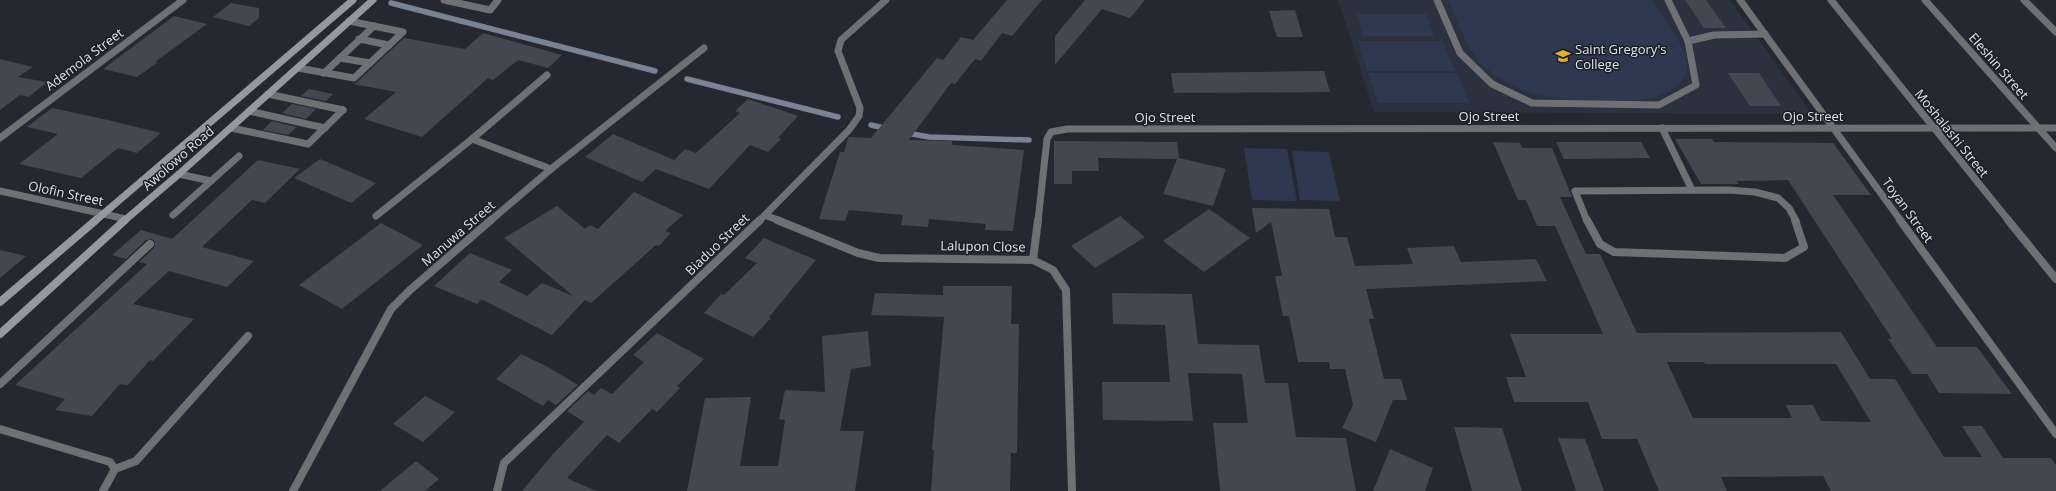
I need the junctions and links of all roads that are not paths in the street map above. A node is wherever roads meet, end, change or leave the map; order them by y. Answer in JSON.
{"nodes":[{"id":1,"x":183,"y":0,"type":"edge"},
{"id":2,"x":353,"y":0,"type":"edge"},
{"id":3,"x":373,"y":0,"type":"edge"},
{"id":4,"x":444,"y":0,"type":"edge"},
{"id":5,"x":498,"y":0,"type":"edge"},
{"id":6,"x":886,"y":0,"type":"edge"},
{"id":7,"x":1437,"y":0,"type":"edge"},
{"id":8,"x":1668,"y":0,"type":"edge"},
{"id":9,"x":1740,"y":0,"type":"edge"},
{"id":10,"x":1832,"y":0,"type":"edge"},
{"id":11,"x":1925,"y":0,"type":"edge"},
{"id":12,"x":2024,"y":0,"type":"edge"},
{"id":13,"x":348,"y":21,"type":"junction"},
{"id":14,"x":374,"y":26,"type":"junction"},
{"id":15,"x":2056,"y":32,"type":"edge"},
{"id":16,"x":1765,"y":34,"type":"junction"},
{"id":17,"x":359,"y":40,"type":"junction"},
{"id":18,"x":1688,"y":41,"type":"junction"},
{"id":19,"x":389,"y":45,"type":"junction"},
{"id":20,"x":704,"y":48,"type":"dead end"},
{"id":21,"x":340,"y":58,"type":"junction"},
{"id":22,"x":370,"y":63,"type":"junction"},
{"id":23,"x":298,"y":68,"type":"junction"},
{"id":24,"x":324,"y":73,"type":"junction"},
{"id":25,"x":547,"y":74,"type":"dead end"},
{"id":26,"x":268,"y":94,"type":"junction"},
{"id":27,"x":249,"y":111,"type":"junction"},
{"id":28,"x":230,"y":128,"type":"junction"},
{"id":29,"x":325,"y":128,"type":"junction"},
{"id":30,"x":1662,"y":128,"type":"junction"},
{"id":31,"x":1833,"y":128,"type":"junction"},
{"id":32,"x":1932,"y":128,"type":"junction"},
{"id":33,"x":2038,"y":128,"type":"junction"},
{"id":34,"x":2056,"y":128,"type":"edge"},
{"id":35,"x":0,"y":138,"type":"edge"},
{"id":36,"x":472,"y":139,"type":"junction"},
{"id":37,"x":2056,"y":148,"type":"edge"},
{"id":38,"x":239,"y":156,"type":"dead end"},
{"id":39,"x":551,"y":169,"type":"junction"},
{"id":40,"x":179,"y":174,"type":"junction"},
{"id":41,"x":211,"y":181,"type":"junction"},
{"id":42,"x":1692,"y":190,"type":"junction"},
{"id":43,"x":0,"y":191,"type":"edge"},
{"id":44,"x":102,"y":213,"type":"junction"},
{"id":45,"x":173,"y":215,"type":"dead end"},
{"id":46,"x":765,"y":215,"type":"junction"},
{"id":47,"x":376,"y":216,"type":"dead end"},
{"id":48,"x":126,"y":219,"type":"junction"},
{"id":49,"x":150,"y":244,"type":"dead end"},
{"id":50,"x":1032,"y":260,"type":"junction"},
{"id":51,"x":2056,"y":279,"type":"edge"},
{"id":52,"x":0,"y":302,"type":"edge"},
{"id":53,"x":0,"y":334,"type":"edge"},
{"id":54,"x":248,"y":336,"type":"dead end"},
{"id":55,"x":0,"y":384,"type":"edge"},
{"id":56,"x":0,"y":429,"type":"edge"},
{"id":57,"x":2056,"y":434,"type":"edge"},
{"id":58,"x":114,"y":470,"type":"junction"},
{"id":59,"x":103,"y":491,"type":"edge"},
{"id":60,"x":293,"y":491,"type":"edge"},
{"id":61,"x":497,"y":491,"type":"edge"},
{"id":62,"x":1072,"y":491,"type":"edge"}],
"edges":[{"from":1,"to":35,"type":"street","name":"Ademola Street"},
{"from":2,"to":44,"type":"main road","name":"Awolowo Road"},
{"from":3,"to":13,"type":"main road","name":"Awolowo Road"},
{"from":4,"to":5,"type":"street"},
{"from":6,"to":46,"type":"street","name":"Biaduo Street"},
{"from":7,"to":18,"type":"street"},
{"from":8,"to":18,"type":"street"},
{"from":9,"to":16,"type":"street","name":"Toyan Street"},
{"from":10,"to":32,"type":"street","name":"Moshalashi Street"},
{"from":11,"to":33,"type":"street","name":"Eleshin Street"},
{"from":12,"to":15,"type":"street"},
{"from":13,"to":14,"type":"street"},
{"from":13,"to":23,"type":"main road","name":"Awolowo Road"},
{"from":14,"to":17,"type":"street"},
{"from":14,"to":19,"type":"street"},
{"from":16,"to":18,"type":"street"},
{"from":16,"to":31,"type":"street","name":"Toyan Street"},
{"from":17,"to":19,"type":"street"},
{"from":17,"to":21,"type":"street"},
{"from":19,"to":22,"type":"street"},
{"from":20,"to":39,"type":"street","name":"Manuwa Street"},
{"from":21,"to":22,"type":"street"},
{"from":21,"to":24,"type":"street"},
{"from":22,"to":24,"type":"street"},
{"from":23,"to":24,"type":"street"},
{"from":23,"to":26,"type":"main road","name":"Awolowo Road"},
{"from":25,"to":36,"type":"street"},
{"from":26,"to":27,"type":"main road","name":"Awolowo Road"},
{"from":26,"to":29,"type":"street"},
{"from":27,"to":28,"type":"main road","name":"Awolowo Road"},
{"from":27,"to":29,"type":"street"},
{"from":28,"to":29,"type":"street"},
{"from":28,"to":40,"type":"main road","name":"Awolowo Road"},
{"from":30,"to":31,"type":"street","name":"Ojo Street"},
{"from":30,"to":42,"type":"street"},
{"from":30,"to":50,"type":"street","name":"Ojo Street"},
{"from":31,"to":32,"type":"street","name":"Ojo Street"},
{"from":31,"to":57,"type":"street","name":"Toyan Street"},
{"from":32,"to":33,"type":"street","name":"Ojo Street"},
{"from":32,"to":51,"type":"street","name":"Moshalashi Street"},
{"from":33,"to":34,"type":"street","name":"Ojo Street"},
{"from":33,"to":37,"type":"street","name":"Eleshin Street"},
{"from":36,"to":39,"type":"street"},
{"from":36,"to":47,"type":"street"},
{"from":38,"to":41,"type":"street"},
{"from":39,"to":60,"type":"street","name":"Manuwa Street"},
{"from":40,"to":41,"type":"street"},
{"from":40,"to":48,"type":"main road","name":"Awolowo Road"},
{"from":41,"to":45,"type":"street"},
{"from":42,"to":42,"type":"street"},
{"from":43,"to":44,"type":"street","name":"Olofin Street"},
{"from":44,"to":48,"type":"street","name":"Olofin Street"},
{"from":44,"to":52,"type":"main road","name":"Awolowo Road"},
{"from":46,"to":50,"type":"street","name":"Lalupon Close"},
{"from":46,"to":61,"type":"street","name":"Biaduo Street"},
{"from":48,"to":53,"type":"main road","name":"Awolowo Road"},
{"from":49,"to":55,"type":"street"},
{"from":50,"to":62,"type":"street","name":"Lalupon Close"},
{"from":54,"to":58,"type":"street"},
{"from":56,"to":58,"type":"street"},
{"from":58,"to":59,"type":"street"}]}
